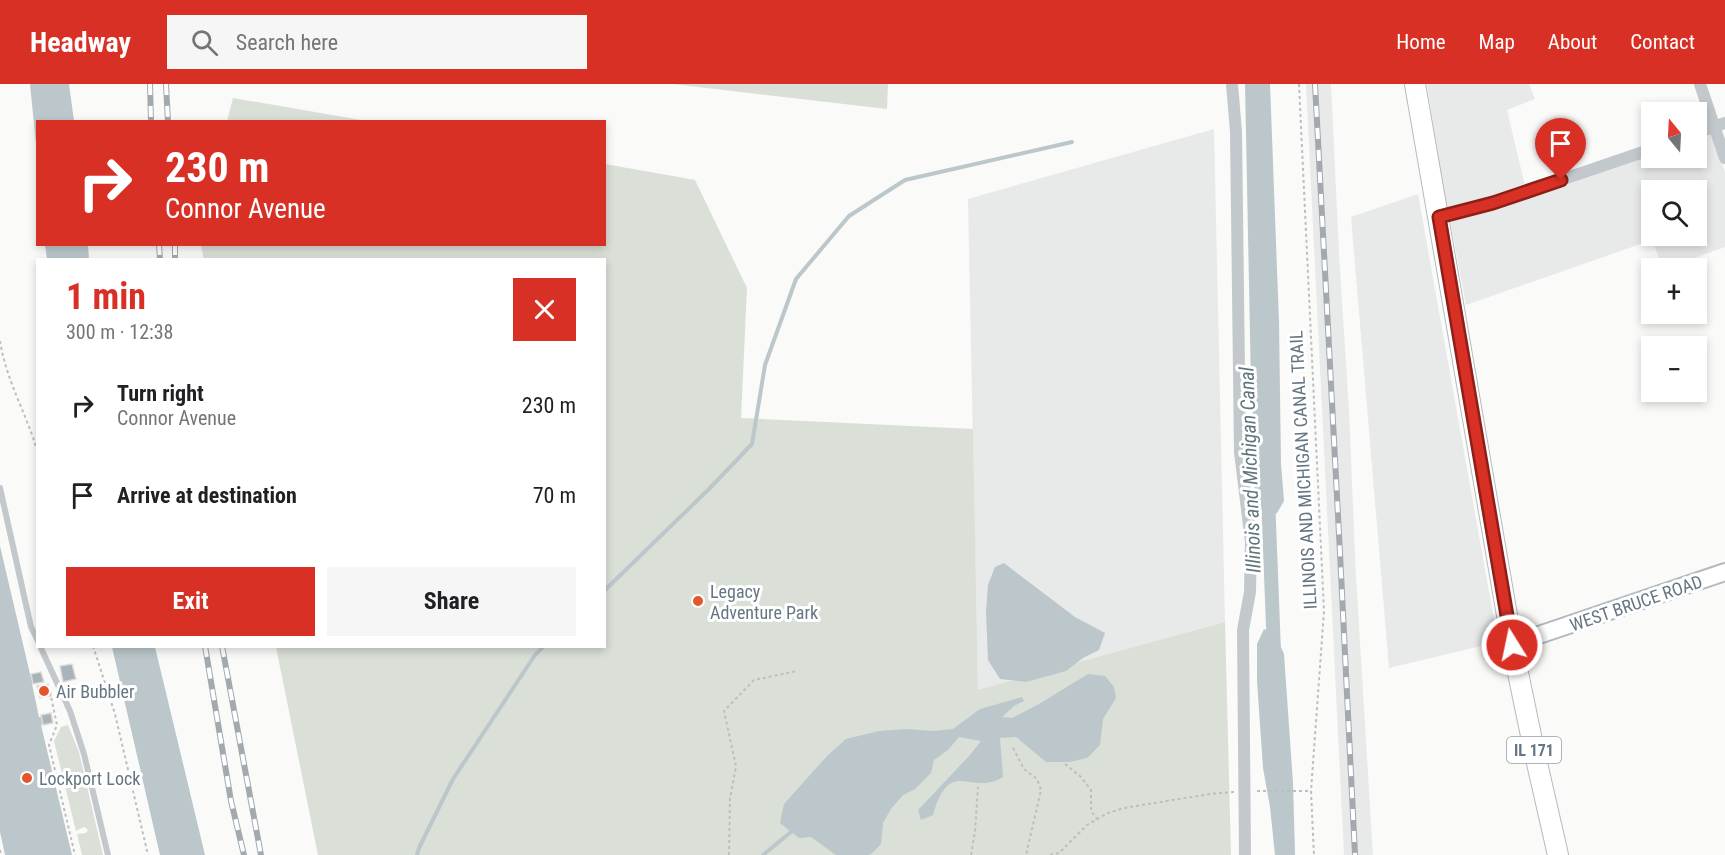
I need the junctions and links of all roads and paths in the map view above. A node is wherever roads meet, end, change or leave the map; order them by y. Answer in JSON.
{"nodes":[{"id":1,"x":1232,"y":84,"type":"edge"},
{"id":2,"x":1299,"y":84,"type":"edge"},
{"id":3,"x":1415,"y":84,"type":"edge"},
{"id":4,"x":1700,"y":84,"type":"edge"},
{"id":5,"x":1720,"y":125,"type":"edge"},
{"id":6,"x":1641,"y":152,"type":"edge"},
{"id":7,"x":1725,"y":158,"type":"edge"},
{"id":8,"x":1439,"y":217,"type":"junction"},
{"id":9,"x":0,"y":341,"type":"edge"},
{"id":10,"x":36,"y":446,"type":"edge"},
{"id":11,"x":0,"y":488,"type":"edge"},
{"id":12,"x":1725,"y":572,"type":"edge"},
{"id":13,"x":36,"y":637,"type":"edge"},
{"id":14,"x":1512,"y":645,"type":"junction"},
{"id":15,"x":41,"y":648,"type":"edge"},
{"id":16,"x":94,"y":648,"type":"edge"},
{"id":17,"x":797,"y":671,"type":"dead end"},
{"id":18,"x":48,"y":682,"type":"dead end"},
{"id":19,"x":1013,"y":748,"type":"dead end"},
{"id":20,"x":1065,"y":764,"type":"dead end"},
{"id":21,"x":978,"y":787,"type":"dead end"},
{"id":22,"x":1250,"y":791,"type":"junction"},
{"id":23,"x":1311,"y":791,"type":"junction"},
{"id":24,"x":1097,"y":819,"type":"junction"},
{"id":25,"x":0,"y":850,"type":"edge"},
{"id":26,"x":1,"y":855,"type":"edge"},
{"id":27,"x":75,"y":855,"type":"edge"},
{"id":28,"x":108,"y":855,"type":"edge"},
{"id":29,"x":148,"y":855,"type":"edge"},
{"id":30,"x":729,"y":855,"type":"edge"},
{"id":31,"x":970,"y":855,"type":"edge"},
{"id":32,"x":1026,"y":855,"type":"edge"},
{"id":33,"x":1050,"y":855,"type":"edge"},
{"id":34,"x":1245,"y":855,"type":"edge"},
{"id":35,"x":1314,"y":855,"type":"edge"},
{"id":36,"x":1558,"y":855,"type":"edge"}],
"edges":[{"from":1,"to":22,"type":"street"},
{"from":2,"to":23,"type":"path","name":"ILLINOIS AND MICHIGAN CANAL TRAIL"},
{"from":3,"to":8,"type":"main road","number":"IL 171"},
{"from":4,"to":5,"type":"street"},
{"from":5,"to":7,"type":"street"},
{"from":6,"to":8,"type":"street"},
{"from":8,"to":14,"type":"main road","number":"IL 171"},
{"from":9,"to":10,"type":"path"},
{"from":11,"to":13,"type":"lane"},
{"from":12,"to":14,"type":"street","name":"WEST BRUCE ROAD"},
{"from":14,"to":36,"type":"main road","number":"IL 171"},
{"from":15,"to":28,"type":"lane"},
{"from":16,"to":29,"type":"path"},
{"from":17,"to":30,"type":"path"},
{"from":18,"to":27,"type":"path"},
{"from":19,"to":32,"type":"path"},
{"from":20,"to":24,"type":"path"},
{"from":21,"to":31,"type":"path"},
{"from":22,"to":23,"type":"path"},
{"from":22,"to":24,"type":"path"},
{"from":22,"to":34,"type":"street"},
{"from":23,"to":35,"type":"path","name":"ILLINOIS AND MICHIGAN CANAL TRAIL"},
{"from":24,"to":33,"type":"path"},
{"from":25,"to":26,"type":"path"}]}
